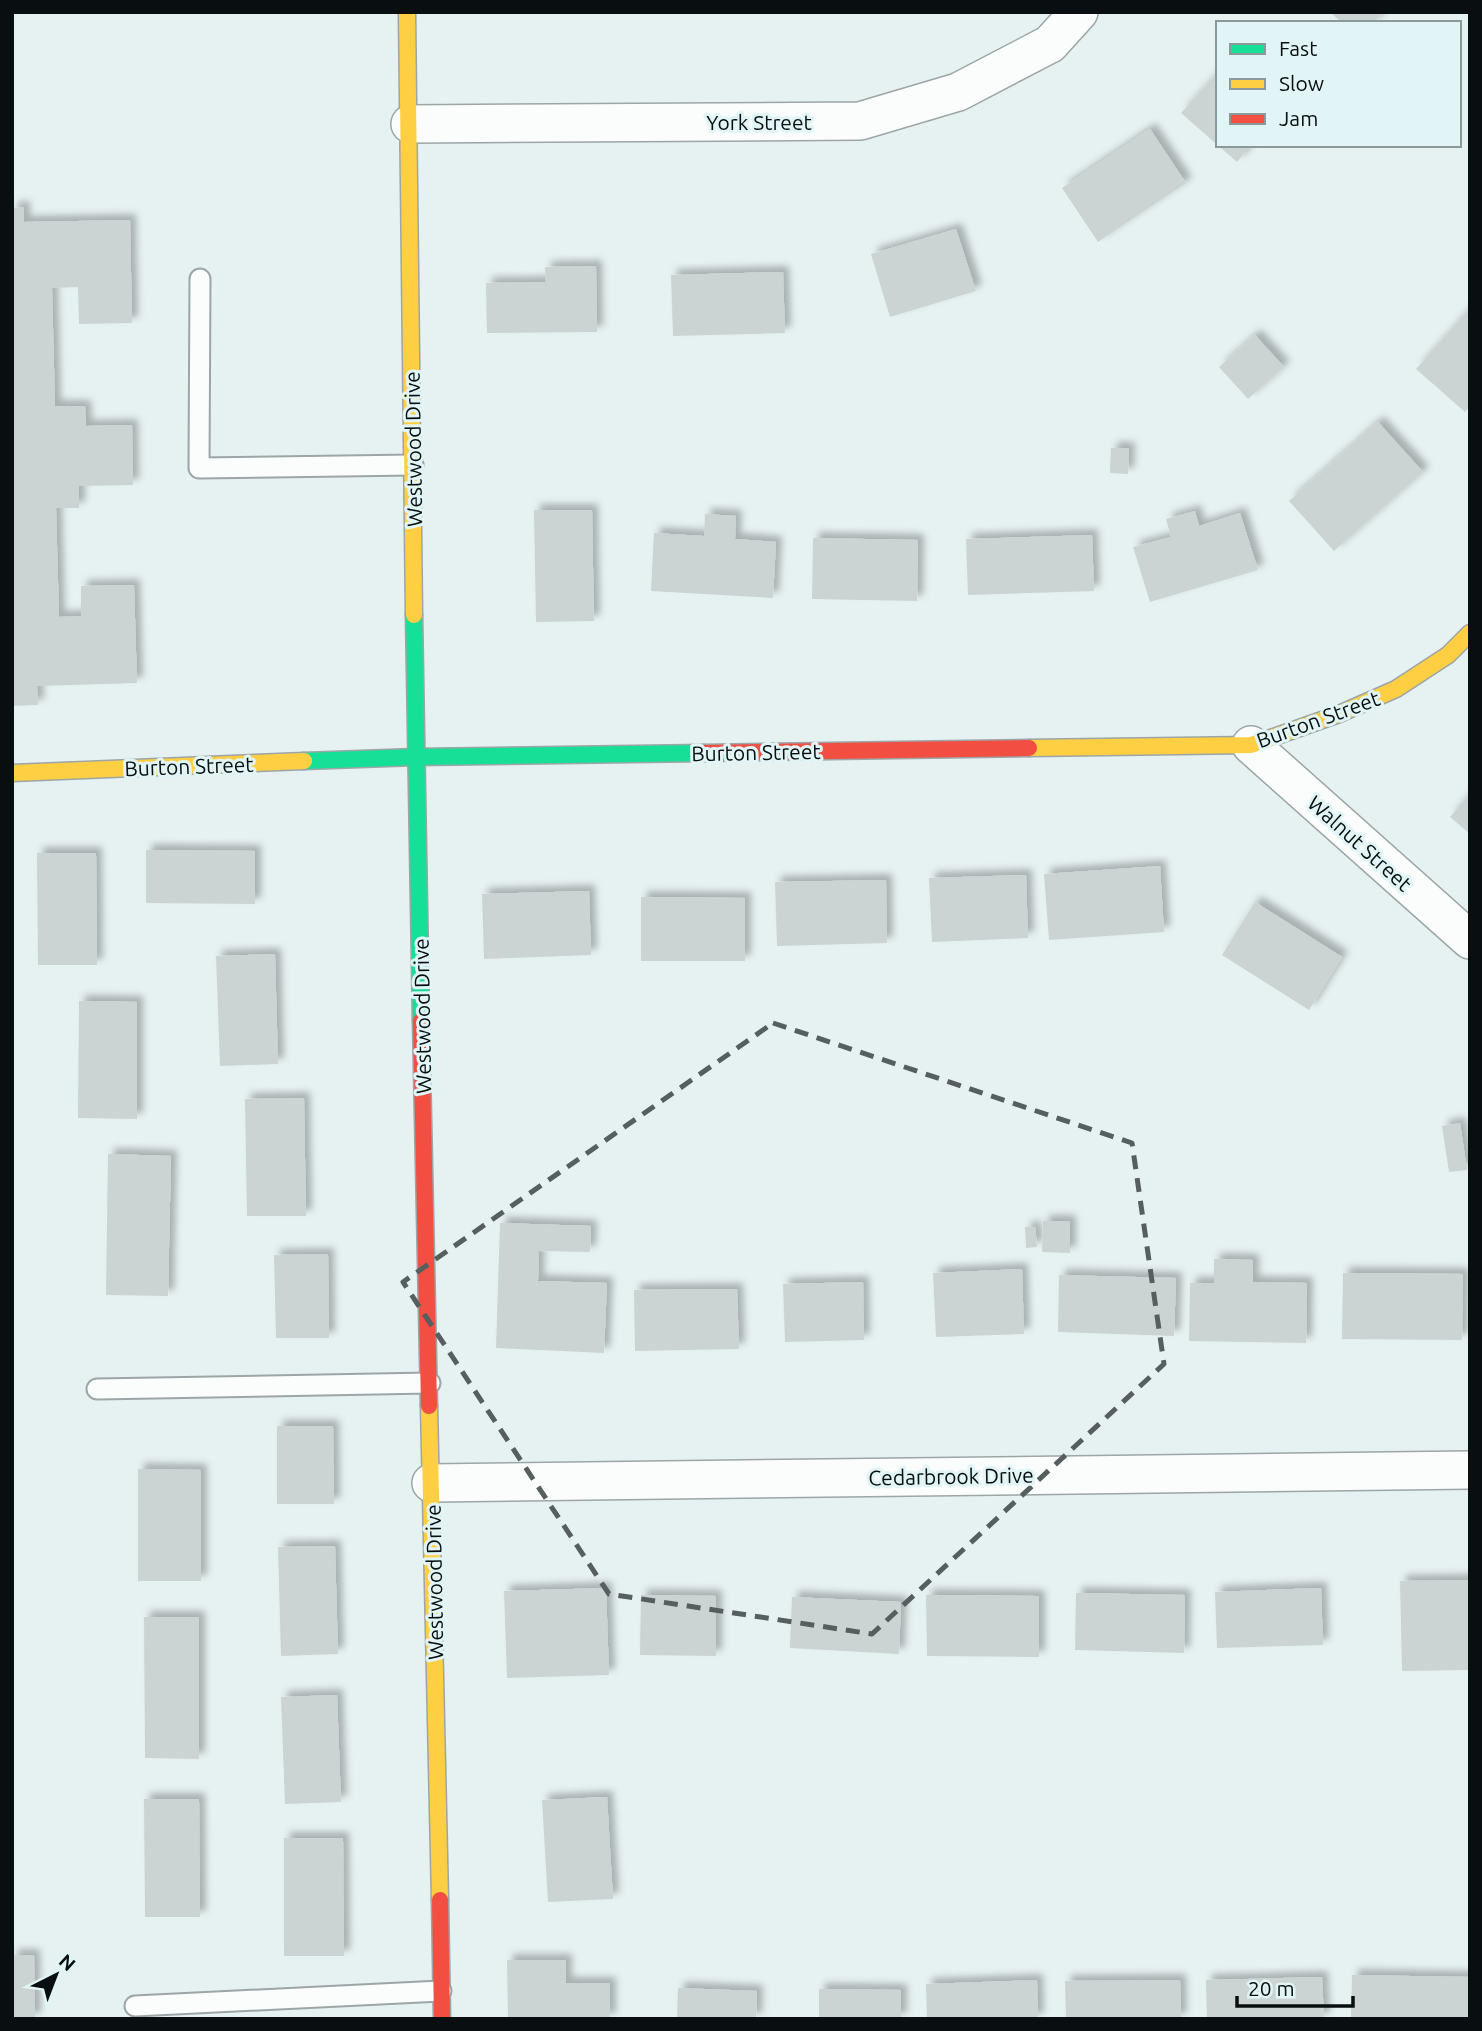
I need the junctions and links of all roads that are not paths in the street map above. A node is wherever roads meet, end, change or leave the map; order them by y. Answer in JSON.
{"nodes":[{"id":1,"x":407,"y":12,"type":"edge"},
{"id":2,"x":1079,"y":12,"type":"edge"},
{"id":3,"x":410,"y":124,"type":"junction"},
{"id":4,"x":200,"y":279,"type":"dead end"},
{"id":5,"x":413,"y":465,"type":"junction"},
{"id":6,"x":1470,"y":633,"type":"edge"},
{"id":7,"x":1251,"y":745,"type":"junction"},
{"id":8,"x":416,"y":757,"type":"junction"},
{"id":9,"x":12,"y":773,"type":"edge"},
{"id":10,"x":1470,"y":940,"type":"edge"},
{"id":11,"x":430,"y":1382,"type":"junction"},
{"id":12,"x":97,"y":1389,"type":"dead end"},
{"id":13,"x":1470,"y":1469,"type":"edge"},
{"id":14,"x":432,"y":1483,"type":"junction"},
{"id":15,"x":441,"y":1991,"type":"junction"},
{"id":16,"x":135,"y":2006,"type":"dead end"},
{"id":17,"x":442,"y":2019,"type":"edge"}],
"edges":[{"from":1,"to":3,"type":"street","name":"Westwood Drive"},
{"from":2,"to":3,"type":"street","name":"York Street"},
{"from":3,"to":5,"type":"street","name":"Westwood Drive"},
{"from":4,"to":5,"type":"lane"},
{"from":5,"to":8,"type":"street","name":"Westwood Drive"},
{"from":6,"to":7,"type":"street","name":"Burton Street"},
{"from":7,"to":8,"type":"street","name":"Burton Street"},
{"from":7,"to":10,"type":"street","name":"Walnut Street"},
{"from":8,"to":9,"type":"street","name":"Burton Street"},
{"from":8,"to":11,"type":"street","name":"Westwood Drive"},
{"from":11,"to":12,"type":"lane"},
{"from":11,"to":14,"type":"street","name":"Westwood Drive"},
{"from":13,"to":14,"type":"street","name":"Cedarbrook Drive"},
{"from":14,"to":15,"type":"street","name":"Westwood Drive"},
{"from":15,"to":16,"type":"lane"},
{"from":15,"to":17,"type":"street","name":"Westwood Drive"}]}
